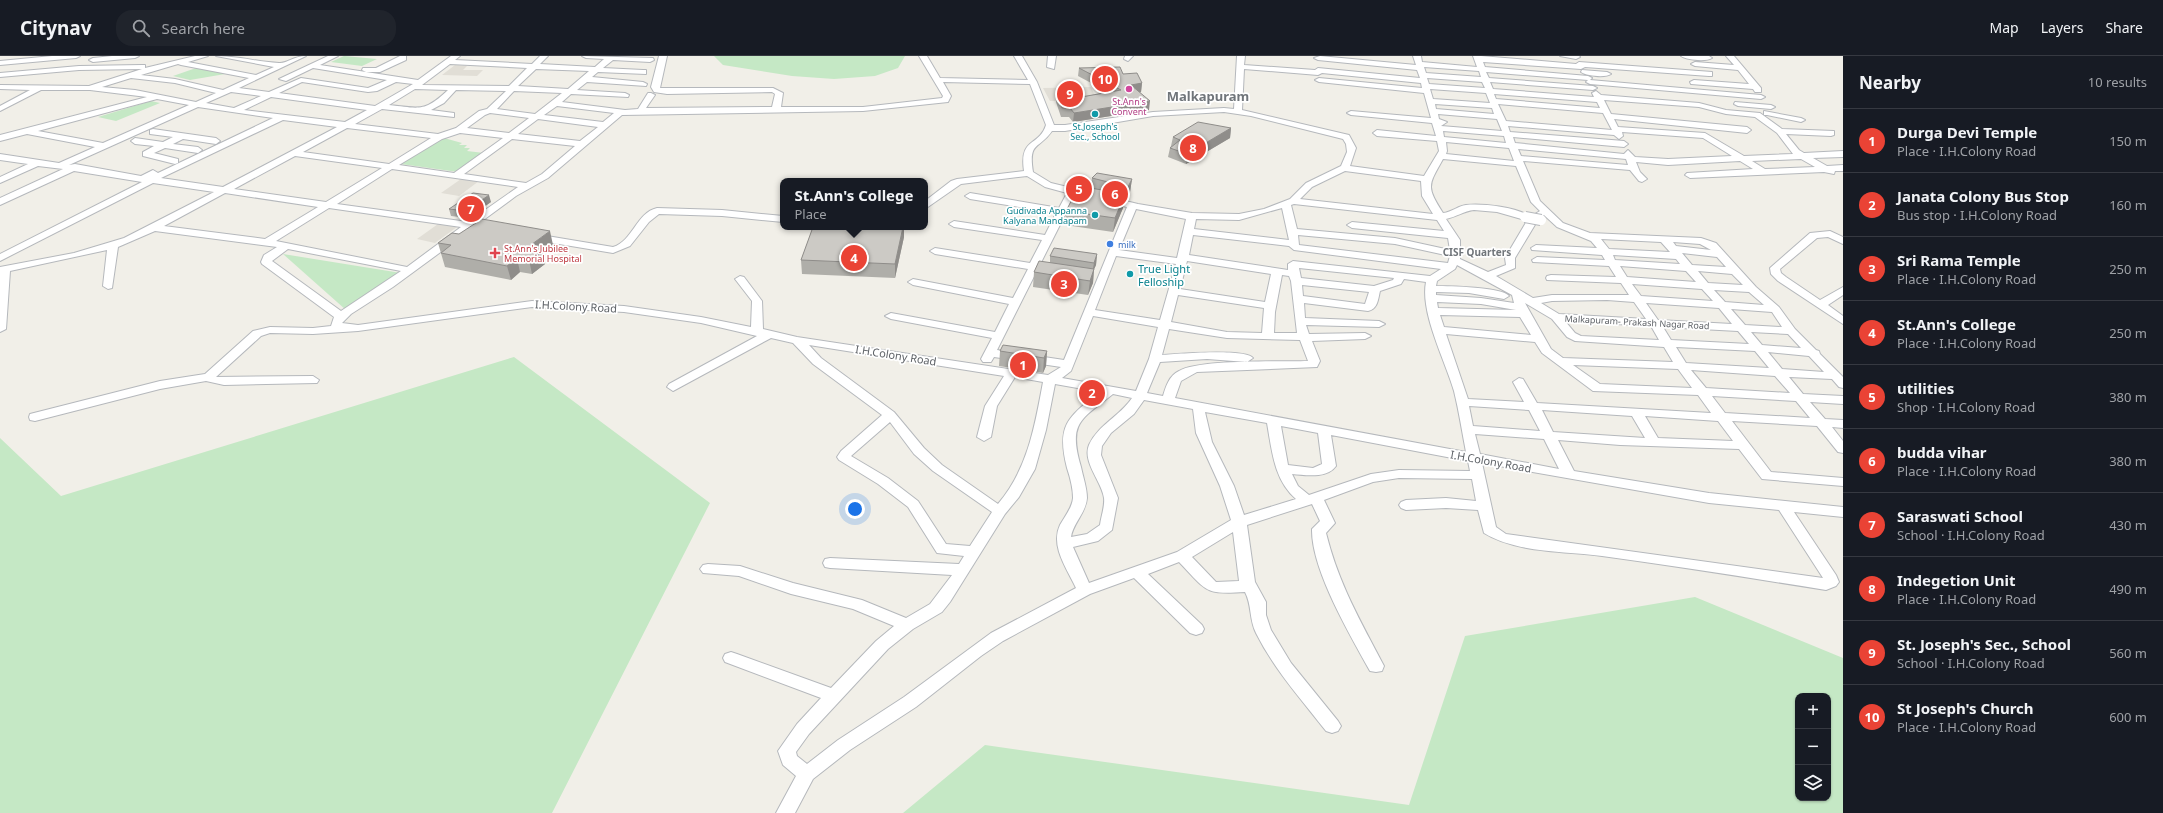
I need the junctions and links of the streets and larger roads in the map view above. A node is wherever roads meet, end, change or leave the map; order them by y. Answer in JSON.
{"nodes":[{"id":1,"x":76,"y":56,"type":"edge"},
{"id":2,"x":128,"y":56,"type":"edge"},
{"id":3,"x":136,"y":56,"type":"edge"},
{"id":4,"x":204,"y":56,"type":"edge"},
{"id":5,"x":220,"y":56,"type":"edge"},
{"id":6,"x":302,"y":56,"type":"edge"},
{"id":7,"x":334,"y":56,"type":"edge"},
{"id":8,"x":456,"y":56,"type":"edge"},
{"id":9,"x":506,"y":56,"type":"edge"},
{"id":10,"x":544,"y":56,"type":"edge"},
{"id":11,"x":586,"y":56,"type":"edge"},
{"id":12,"x":663,"y":56,"type":"edge"},
{"id":13,"x":923,"y":56,"type":"edge"},
{"id":14,"x":1018,"y":56,"type":"edge"},
{"id":15,"x":1052,"y":56,"type":"edge"},
{"id":16,"x":1241,"y":56,"type":"edge"},
{"id":17,"x":1378,"y":56,"type":"edge"},
{"id":18,"x":1564,"y":56,"type":"edge"},
{"id":19,"x":613,"y":57,"type":"edge"},
{"id":20,"x":1317,"y":57,"type":"edge"},
{"id":21,"x":403,"y":58,"type":"dead end"},
{"id":22,"x":1732,"y":58,"type":"edge"},
{"id":23,"x":3,"y":59,"type":"edge"},
{"id":24,"x":565,"y":59,"type":"dead end"},
{"id":25,"x":650,"y":60,"type":"dead end"},
{"id":26,"x":1685,"y":60,"type":"edge"},
{"id":27,"x":175,"y":62,"type":"junction"},
{"id":28,"x":449,"y":62,"type":"junction"},
{"id":29,"x":1479,"y":62,"type":"edge"},
{"id":30,"x":498,"y":63,"type":"junction"},
{"id":31,"x":315,"y":65,"type":"junction"},
{"id":32,"x":534,"y":65,"type":"junction"},
{"id":33,"x":196,"y":66,"type":"junction"},
{"id":34,"x":282,"y":66,"type":"junction"},
{"id":35,"x":556,"y":66,"type":"junction"},
{"id":36,"x":156,"y":67,"type":"junction"},
{"id":37,"x":1051,"y":67,"type":"dead end"},
{"id":38,"x":1241,"y":67,"type":"junction"},
{"id":39,"x":79,"y":68,"type":"junction"},
{"id":40,"x":107,"y":68,"type":"junction"},
{"id":41,"x":1740,"y":68,"type":"junction"},
{"id":42,"x":0,"y":69,"type":"edge"},
{"id":43,"x":599,"y":69,"type":"junction"},
{"id":44,"x":41,"y":71,"type":"junction"},
{"id":45,"x":643,"y":72,"type":"dead end"},
{"id":46,"x":1422,"y":72,"type":"edge"},
{"id":47,"x":0,"y":75,"type":"edge"},
{"id":48,"x":1717,"y":75,"type":"dead end"},
{"id":49,"x":129,"y":76,"type":"junction"},
{"id":50,"x":1733,"y":76,"type":"dead end"},
{"id":51,"x":256,"y":77,"type":"junction"},
{"id":52,"x":1587,"y":77,"type":"edge"},
{"id":53,"x":1318,"y":78,"type":"junction"},
{"id":54,"x":1748,"y":78,"type":"junction"},
{"id":55,"x":157,"y":79,"type":"junction"},
{"id":56,"x":395,"y":79,"type":"junction"},
{"id":57,"x":584,"y":79,"type":"junction"},
{"id":58,"x":1486,"y":79,"type":"junction"},
{"id":59,"x":554,"y":80,"type":"dead end"},
{"id":60,"x":939,"y":80,"type":"junction"},
{"id":61,"x":277,"y":81,"type":"dead end"},
{"id":62,"x":1686,"y":81,"type":"dead end"},
{"id":63,"x":1032,"y":82,"type":"junction"},
{"id":64,"x":329,"y":84,"type":"junction"},
{"id":65,"x":643,"y":84,"type":"dead end"},
{"id":66,"x":418,"y":85,"type":"junction"},
{"id":67,"x":0,"y":87,"type":"edge"},
{"id":68,"x":12,"y":87,"type":"junction"},
{"id":69,"x":44,"y":87,"type":"junction"},
{"id":70,"x":1755,"y":87,"type":"junction"},
{"id":71,"x":90,"y":88,"type":"junction"},
{"id":72,"x":454,"y":88,"type":"junction"},
{"id":73,"x":512,"y":88,"type":"junction"},
{"id":74,"x":1662,"y":88,"type":"junction"},
{"id":75,"x":542,"y":89,"type":"junction"},
{"id":76,"x":225,"y":90,"type":"junction"},
{"id":77,"x":268,"y":90,"type":"junction"},
{"id":78,"x":368,"y":90,"type":"junction"},
{"id":79,"x":568,"y":91,"type":"junction"},
{"id":80,"x":1490,"y":92,"type":"junction"},
{"id":81,"x":650,"y":95,"type":"dead end"},
{"id":82,"x":158,"y":96,"type":"junction"},
{"id":83,"x":625,"y":96,"type":"dead end"},
{"id":84,"x":301,"y":97,"type":"junction"},
{"id":85,"x":1764,"y":97,"type":"junction"},
{"id":86,"x":1668,"y":98,"type":"junction"},
{"id":87,"x":1430,"y":100,"type":"junction"},
{"id":88,"x":555,"y":103,"type":"junction"},
{"id":89,"x":194,"y":104,"type":"junction"},
{"id":90,"x":340,"y":104,"type":"junction"},
{"id":91,"x":1494,"y":104,"type":"junction"},
{"id":92,"x":208,"y":107,"type":"junction"},
{"id":93,"x":379,"y":107,"type":"junction"},
{"id":94,"x":0,"y":109,"type":"edge"},
{"id":95,"x":546,"y":110,"type":"junction"},
{"id":96,"x":776,"y":110,"type":"junction"},
{"id":97,"x":236,"y":111,"type":"junction"},
{"id":98,"x":424,"y":111,"type":"junction"},
{"id":99,"x":490,"y":111,"type":"junction"},
{"id":100,"x":640,"y":111,"type":"junction"},
{"id":101,"x":1433,"y":111,"type":"junction"},
{"id":102,"x":624,"y":112,"type":"junction"},
{"id":103,"x":1238,"y":112,"type":"junction"},
{"id":104,"x":1351,"y":113,"type":"dead end"},
{"id":105,"x":1608,"y":113,"type":"junction"},
{"id":106,"x":271,"y":114,"type":"junction"},
{"id":107,"x":451,"y":115,"type":"dead end"},
{"id":108,"x":1768,"y":115,"type":"junction"},
{"id":109,"x":284,"y":116,"type":"junction"},
{"id":110,"x":536,"y":116,"type":"junction"},
{"id":111,"x":612,"y":118,"type":"junction"},
{"id":112,"x":1801,"y":120,"type":"dead end"},
{"id":113,"x":346,"y":124,"type":"junction"},
{"id":114,"x":604,"y":125,"type":"junction"},
{"id":115,"x":1050,"y":128,"type":"junction"},
{"id":116,"x":459,"y":130,"type":"junction"},
{"id":117,"x":1379,"y":130,"type":"dead end"},
{"id":118,"x":1747,"y":130,"type":"dead end"},
{"id":119,"x":26,"y":131,"type":"junction"},
{"id":120,"x":1617,"y":131,"type":"junction"},
{"id":121,"x":1780,"y":131,"type":"junction"},
{"id":122,"x":153,"y":132,"type":"junction"},
{"id":123,"x":1831,"y":133,"type":"dead end"},
{"id":124,"x":1439,"y":134,"type":"junction"},
{"id":125,"x":182,"y":136,"type":"junction"},
{"id":126,"x":511,"y":136,"type":"junction"},
{"id":127,"x":439,"y":137,"type":"junction"},
{"id":128,"x":0,"y":138,"type":"edge"},
{"id":129,"x":1510,"y":140,"type":"junction"},
{"id":130,"x":216,"y":141,"type":"junction"},
{"id":131,"x":135,"y":142,"type":"junction"},
{"id":132,"x":582,"y":144,"type":"junction"},
{"id":133,"x":104,"y":146,"type":"junction"},
{"id":134,"x":163,"y":146,"type":"junction"},
{"id":135,"x":198,"y":150,"type":"junction"},
{"id":136,"x":295,"y":153,"type":"junction"},
{"id":137,"x":1843,"y":154,"type":"edge"},
{"id":138,"x":1441,"y":156,"type":"junction"},
{"id":139,"x":1803,"y":156,"type":"junction"},
{"id":140,"x":0,"y":157,"type":"edge"},
{"id":141,"x":1630,"y":157,"type":"junction"},
{"id":142,"x":10,"y":159,"type":"junction"},
{"id":143,"x":1742,"y":159,"type":"junction"},
{"id":144,"x":175,"y":161,"type":"junction"},
{"id":145,"x":39,"y":162,"type":"junction"},
{"id":146,"x":0,"y":163,"type":"edge"},
{"id":147,"x":62,"y":165,"type":"junction"},
{"id":148,"x":390,"y":166,"type":"junction"},
{"id":149,"x":75,"y":167,"type":"junction"},
{"id":150,"x":1344,"y":168,"type":"junction"},
{"id":151,"x":1843,"y":168,"type":"edge"},
{"id":152,"x":1828,"y":170,"type":"junction"},
{"id":153,"x":1764,"y":172,"type":"junction"},
{"id":154,"x":1029,"y":174,"type":"junction"},
{"id":155,"x":457,"y":175,"type":"junction"},
{"id":156,"x":1690,"y":175,"type":"dead end"},
{"id":157,"x":1427,"y":179,"type":"junction"},
{"id":158,"x":1642,"y":179,"type":"dead end"},
{"id":159,"x":0,"y":180,"type":"edge"},
{"id":160,"x":147,"y":180,"type":"junction"},
{"id":161,"x":527,"y":186,"type":"junction"},
{"id":162,"x":224,"y":190,"type":"junction"},
{"id":163,"x":1072,"y":192,"type":"junction"},
{"id":164,"x":970,"y":196,"type":"dead end"},
{"id":165,"x":0,"y":202,"type":"edge"},
{"id":166,"x":1290,"y":202,"type":"junction"},
{"id":167,"x":328,"y":204,"type":"junction"},
{"id":168,"x":928,"y":204,"type":"edge"},
{"id":169,"x":1349,"y":204,"type":"junction"},
{"id":170,"x":1133,"y":206,"type":"junction"},
{"id":171,"x":1062,"y":211,"type":"junction"},
{"id":172,"x":1542,"y":213,"type":"junction"},
{"id":173,"x":1190,"y":216,"type":"junction"},
{"id":174,"x":1438,"y":217,"type":"junction"},
{"id":175,"x":780,"y":219,"type":"edge"},
{"id":176,"x":954,"y":224,"type":"dead end"},
{"id":177,"x":470,"y":225,"type":"junction"},
{"id":178,"x":1352,"y":225,"type":"junction"},
{"id":179,"x":153,"y":228,"type":"junction"},
{"id":180,"x":484,"y":228,"type":"edge"},
{"id":181,"x":1189,"y":230,"type":"junction"},
{"id":182,"x":1293,"y":232,"type":"junction"},
{"id":183,"x":526,"y":235,"type":"edge"},
{"id":184,"x":1452,"y":235,"type":"junction"},
{"id":185,"x":1590,"y":236,"type":"junction"},
{"id":186,"x":1048,"y":238,"type":"junction"},
{"id":187,"x":1354,"y":238,"type":"junction"},
{"id":188,"x":1664,"y":239,"type":"junction"},
{"id":189,"x":1843,"y":241,"type":"edge"},
{"id":190,"x":267,"y":242,"type":"junction"},
{"id":191,"x":113,"y":245,"type":"junction"},
{"id":192,"x":1294,"y":245,"type":"junction"},
{"id":193,"x":286,"y":246,"type":"junction"},
{"id":194,"x":1536,"y":248,"type":"dead end"},
{"id":195,"x":0,"y":249,"type":"edge"},
{"id":196,"x":935,"y":251,"type":"dead end"},
{"id":197,"x":1113,"y":252,"type":"junction"},
{"id":198,"x":1676,"y":253,"type":"junction"},
{"id":199,"x":1720,"y":254,"type":"junction"},
{"id":200,"x":1358,"y":255,"type":"junction"},
{"id":201,"x":1609,"y":257,"type":"junction"},
{"id":202,"x":0,"y":258,"type":"edge"},
{"id":203,"x":1182,"y":260,"type":"junction"},
{"id":204,"x":1453,"y":260,"type":"junction"},
{"id":205,"x":1537,"y":260,"type":"dead end"},
{"id":206,"x":1688,"y":267,"type":"junction"},
{"id":207,"x":1033,"y":268,"type":"junction"},
{"id":208,"x":3,"y":269,"type":"edge"},
{"id":209,"x":409,"y":270,"type":"junction"},
{"id":210,"x":1737,"y":270,"type":"junction"},
{"id":211,"x":1048,"y":272,"type":"edge"},
{"id":212,"x":1277,"y":272,"type":"junction"},
{"id":213,"x":1362,"y":272,"type":"junction"},
{"id":214,"x":1294,"y":273,"type":"junction"},
{"id":215,"x":1400,"y":275,"type":"junction"},
{"id":216,"x":1488,"y":276,"type":"junction"},
{"id":217,"x":1087,"y":278,"type":"edge"},
{"id":218,"x":1551,"y":278,"type":"dead end"},
{"id":219,"x":740,"y":279,"type":"dead end"},
{"id":220,"x":1102,"y":280,"type":"junction"},
{"id":221,"x":1624,"y":280,"type":"junction"},
{"id":222,"x":913,"y":282,"type":"dead end"},
{"id":223,"x":108,"y":286,"type":"dead end"},
{"id":224,"x":1704,"y":286,"type":"junction"},
{"id":225,"x":1375,"y":289,"type":"junction"},
{"id":226,"x":1431,"y":289,"type":"junction"},
{"id":227,"x":1752,"y":289,"type":"junction"},
{"id":228,"x":1843,"y":290,"type":"edge"},
{"id":229,"x":1173,"y":292,"type":"junction"},
{"id":230,"x":1298,"y":299,"type":"junction"},
{"id":231,"x":1638,"y":300,"type":"junction"},
{"id":232,"x":1016,"y":302,"type":"junction"},
{"id":233,"x":1531,"y":302,"type":"junction"},
{"id":234,"x":1520,"y":304,"type":"junction"},
{"id":235,"x":1722,"y":305,"type":"junction"},
{"id":236,"x":1821,"y":305,"type":"junction"},
{"id":237,"x":1270,"y":306,"type":"junction"},
{"id":238,"x":1775,"y":309,"type":"junction"},
{"id":239,"x":1433,"y":311,"type":"junction"},
{"id":240,"x":1090,"y":312,"type":"junction"},
{"id":241,"x":891,"y":316,"type":"dead end"},
{"id":242,"x":1556,"y":317,"type":"junction"},
{"id":243,"x":1300,"y":320,"type":"junction"},
{"id":244,"x":1843,"y":321,"type":"edge"},
{"id":245,"x":341,"y":322,"type":"junction"},
{"id":246,"x":1654,"y":322,"type":"junction"},
{"id":247,"x":1164,"y":324,"type":"junction"},
{"id":248,"x":1379,"y":324,"type":"dead end"},
{"id":249,"x":1740,"y":327,"type":"junction"},
{"id":250,"x":0,"y":329,"type":"edge"},
{"id":251,"x":1438,"y":330,"type":"junction"},
{"id":252,"x":1791,"y":331,"type":"junction"},
{"id":253,"x":762,"y":334,"type":"junction"},
{"id":254,"x":998,"y":336,"type":"junction"},
{"id":255,"x":1268,"y":336,"type":"junction"},
{"id":256,"x":1366,"y":336,"type":"dead end"},
{"id":257,"x":1304,"y":337,"type":"junction"},
{"id":258,"x":796,"y":340,"type":"junction"},
{"id":259,"x":1539,"y":340,"type":"junction"},
{"id":260,"x":1666,"y":343,"type":"junction"},
{"id":261,"x":1758,"y":348,"type":"junction"},
{"id":262,"x":990,"y":353,"type":"junction"},
{"id":263,"x":1815,"y":353,"type":"junction"},
{"id":264,"x":1313,"y":358,"type":"junction"},
{"id":265,"x":1155,"y":359,"type":"junction"},
{"id":266,"x":1558,"y":361,"type":"junction"},
{"id":267,"x":1068,"y":364,"type":"junction"},
{"id":268,"x":1682,"y":366,"type":"junction"},
{"id":269,"x":982,"y":368,"type":"junction"},
{"id":270,"x":1777,"y":372,"type":"junction"},
{"id":271,"x":1012,"y":373,"type":"junction"},
{"id":272,"x":210,"y":376,"type":"junction"},
{"id":273,"x":1050,"y":379,"type":"junction"},
{"id":274,"x":313,"y":380,"type":"dead end"},
{"id":275,"x":1839,"y":380,"type":"edge"},
{"id":276,"x":1519,"y":382,"type":"dead end"},
{"id":277,"x":673,"y":387,"type":"dead end"},
{"id":278,"x":1109,"y":391,"type":"junction"},
{"id":279,"x":1704,"y":392,"type":"junction"},
{"id":280,"x":1140,"y":396,"type":"junction"},
{"id":281,"x":1799,"y":398,"type":"junction"},
{"id":282,"x":1168,"y":400,"type":"junction"},
{"id":283,"x":1843,"y":400,"type":"edge"},
{"id":284,"x":1462,"y":402,"type":"junction"},
{"id":285,"x":1199,"y":405,"type":"junction"},
{"id":286,"x":1533,"y":406,"type":"junction"},
{"id":287,"x":1636,"y":412,"type":"junction"},
{"id":288,"x":890,"y":415,"type":"junction"},
{"id":289,"x":35,"y":417,"type":"dead end"},
{"id":290,"x":1721,"y":417,"type":"junction"},
{"id":291,"x":1273,"y":419,"type":"junction"},
{"id":292,"x":1820,"y":422,"type":"junction"},
{"id":293,"x":1843,"y":424,"type":"edge"},
{"id":294,"x":1324,"y":429,"type":"junction"},
{"id":295,"x":1467,"y":429,"type":"junction"},
{"id":296,"x":1548,"y":435,"type":"junction"},
{"id":297,"x":984,"y":437,"type":"dead end"},
{"id":298,"x":1654,"y":442,"type":"junction"},
{"id":299,"x":1743,"y":445,"type":"junction"},
{"id":300,"x":1843,"y":449,"type":"edge"},
{"id":301,"x":1474,"y":458,"type":"junction"},
{"id":302,"x":1282,"y":469,"type":"junction"},
{"id":303,"x":1476,"y":475,"type":"junction"},
{"id":304,"x":1569,"y":475,"type":"junction"},
{"id":305,"x":1843,"y":482,"type":"edge"},
{"id":306,"x":1312,"y":500,"type":"junction"},
{"id":307,"x":1406,"y":505,"type":"dead end"},
{"id":308,"x":1485,"y":506,"type":"junction"},
{"id":309,"x":1784,"y":507,"type":"junction"},
{"id":310,"x":1000,"y":511,"type":"junction"},
{"id":311,"x":1843,"y":512,"type":"edge"},
{"id":312,"x":1239,"y":522,"type":"junction"},
{"id":313,"x":1064,"y":543,"type":"junction"},
{"id":314,"x":975,"y":552,"type":"junction"},
{"id":315,"x":1182,"y":556,"type":"junction"},
{"id":316,"x":830,"y":563,"type":"dead end"},
{"id":317,"x":708,"y":569,"type":"dead end"},
{"id":318,"x":963,"y":570,"type":"junction"},
{"id":319,"x":1137,"y":572,"type":"junction"},
{"id":320,"x":1249,"y":586,"type":"junction"},
{"id":321,"x":1085,"y":590,"type":"junction"},
{"id":322,"x":907,"y":625,"type":"junction"},
{"id":323,"x":1196,"y":629,"type":"dead end"},
{"id":324,"x":732,"y":658,"type":"dead end"},
{"id":325,"x":1376,"y":666,"type":"dead end"},
{"id":326,"x":834,"y":696,"type":"junction"},
{"id":327,"x":1332,"y":726,"type":"dead end"},
{"id":328,"x":798,"y":767,"type":"junction"},
{"id":329,"x":785,"y":813,"type":"edge"}],
"edges":[{"from":1,"to":23,"type":"street"},
{"from":2,"to":3,"type":"street"},
{"from":2,"to":40,"type":"street"},
{"from":2,"to":42,"type":"street"},
{"from":4,"to":27,"type":"street"},
{"from":5,"to":34,"type":"street"},
{"from":6,"to":34,"type":"street"},
{"from":7,"to":31,"type":"street"},
{"from":8,"to":28,"type":"street"},
{"from":9,"to":30,"type":"street"},
{"from":10,"to":32,"type":"street"},
{"from":11,"to":19,"type":"street"},
{"from":12,"to":96,"type":"street"},
{"from":13,"to":60,"type":"street"},
{"from":14,"to":63,"type":"street"},
{"from":15,"to":37,"type":"street"},
{"from":16,"to":38,"type":"street"},
{"from":17,"to":46,"type":"street"},
{"from":18,"to":52,"type":"street"},
{"from":19,"to":25,"type":"street"},
{"from":19,"to":43,"type":"street"},
{"from":20,"to":46,"type":"street"},
{"from":20,"to":53,"type":"street"},
{"from":21,"to":31,"type":"street"},
{"from":22,"to":26,"type":"street"},
{"from":22,"to":41,"type":"street"},
{"from":24,"to":35,"type":"street"},
{"from":26,"to":41,"type":"street"},
{"from":27,"to":33,"type":"street"},
{"from":27,"to":36,"type":"street"},
{"from":28,"to":30,"type":"street"},
{"from":28,"to":66,"type":"street"},
{"from":29,"to":46,"type":"street"},
{"from":29,"to":52,"type":"street"},
{"from":29,"to":52,"type":"street"},
{"from":29,"to":58,"type":"street"},
{"from":30,"to":32,"type":"street"},
{"from":31,"to":56,"type":"street"},
{"from":31,"to":61,"type":"street"},
{"from":32,"to":35,"type":"street"},
{"from":32,"to":73,"type":"street"},
{"from":33,"to":51,"type":"street"},
{"from":33,"to":55,"type":"street"},
{"from":34,"to":51,"type":"street"},
{"from":35,"to":43,"type":"street"},
{"from":36,"to":40,"type":"street"},
{"from":36,"to":49,"type":"street"},
{"from":38,"to":53,"type":"street"},
{"from":38,"to":103,"type":"street"},
{"from":39,"to":40,"type":"street"},
{"from":39,"to":44,"type":"street"},
{"from":39,"to":69,"type":"street"},
{"from":41,"to":54,"type":"street"},
{"from":43,"to":45,"type":"street"},
{"from":43,"to":57,"type":"street"},
{"from":44,"to":47,"type":"street"},
{"from":44,"to":68,"type":"street"},
{"from":46,"to":53,"type":"street"},
{"from":46,"to":58,"type":"street"},
{"from":46,"to":80,"type":"street"},
{"from":46,"to":87,"type":"street"},
{"from":48,"to":52,"type":"street"},
{"from":49,"to":55,"type":"street"},
{"from":49,"to":71,"type":"street"},
{"from":50,"to":54,"type":"street"},
{"from":51,"to":76,"type":"street"},
{"from":52,"to":58,"type":"street"},
{"from":52,"to":74,"type":"street"},
{"from":52,"to":74,"type":"street"},
{"from":52,"to":80,"type":"street"},
{"from":52,"to":86,"type":"street"},
{"from":52,"to":105,"type":"street"},
{"from":52,"to":108,"type":"street"},
{"from":54,"to":70,"type":"street"},
{"from":55,"to":76,"type":"street"},
{"from":56,"to":66,"type":"street"},
{"from":56,"to":78,"type":"street"},
{"from":57,"to":65,"type":"street"},
{"from":57,"to":79,"type":"street"},
{"from":58,"to":80,"type":"street"},
{"from":59,"to":75,"type":"street"},
{"from":60,"to":63,"type":"street"},
{"from":60,"to":96,"type":"street"},
{"from":62,"to":70,"type":"street"},
{"from":63,"to":115,"type":"street"},
{"from":64,"to":77,"type":"street"},
{"from":64,"to":78,"type":"street"},
{"from":64,"to":84,"type":"street"},
{"from":66,"to":72,"type":"street"},
{"from":66,"to":93,"type":"street"},
{"from":67,"to":68,"type":"street"},
{"from":68,"to":69,"type":"street"},
{"from":69,"to":71,"type":"street"},
{"from":69,"to":94,"type":"street"},
{"from":70,"to":85,"type":"street"},
{"from":71,"to":82,"type":"street"},
{"from":72,"to":73,"type":"street"},
{"from":72,"to":98,"type":"street"},
{"from":73,"to":75,"type":"street"},
{"from":73,"to":99,"type":"street"},
{"from":74,"to":85,"type":"street"},
{"from":74,"to":86,"type":"street"},
{"from":75,"to":79,"type":"street"},
{"from":76,"to":77,"type":"street"},
{"from":76,"to":89,"type":"street"},
{"from":77,"to":84,"type":"street"},
{"from":77,"to":97,"type":"street"},
{"from":78,"to":90,"type":"street"},
{"from":79,"to":83,"type":"street"},
{"from":79,"to":88,"type":"street"},
{"from":80,"to":91,"type":"street"},
{"from":81,"to":100,"type":"street"},
{"from":82,"to":89,"type":"street"},
{"from":82,"to":119,"type":"street"},
{"from":84,"to":90,"type":"street"},
{"from":85,"to":108,"type":"street"},
{"from":86,"to":108,"type":"street"},
{"from":87,"to":91,"type":"street"},
{"from":87,"to":101,"type":"street"},
{"from":88,"to":95,"type":"street"},
{"from":88,"to":102,"type":"street"},
{"from":89,"to":92,"type":"street"},
{"from":89,"to":133,"type":"street"},
{"from":90,"to":93,"type":"street"},
{"from":91,"to":105,"type":"street"},
{"from":91,"to":129,"type":"street"},
{"from":92,"to":97,"type":"street"},
{"from":92,"to":122,"type":"street"},
{"from":93,"to":98,"type":"street"},
{"from":93,"to":113,"type":"street"},
{"from":95,"to":110,"type":"street"},
{"from":95,"to":111,"type":"street"},
{"from":96,"to":100,"type":"street"},
{"from":97,"to":106,"type":"street"},
{"from":98,"to":107,"type":"street"},
{"from":99,"to":110,"type":"street"},
{"from":99,"to":116,"type":"street"},
{"from":100,"to":102,"type":"street"},
{"from":101,"to":124,"type":"street"},
{"from":101,"to":129,"type":"street"},
{"from":102,"to":111,"type":"street"},
{"from":103,"to":115,"type":"street"},
{"from":103,"to":150,"type":"street"},
{"from":104,"to":124,"type":"street"},
{"from":105,"to":118,"type":"street"},
{"from":105,"to":120,"type":"street"},
{"from":106,"to":109,"type":"street"},
{"from":106,"to":130,"type":"street"},
{"from":108,"to":112,"type":"street"},
{"from":108,"to":121,"type":"street"},
{"from":109,"to":113,"type":"street"},
{"from":109,"to":160,"type":"street"},
{"from":110,"to":114,"type":"street"},
{"from":110,"to":126,"type":"street"},
{"from":111,"to":114,"type":"street"},
{"from":113,"to":127,"type":"street"},
{"from":113,"to":136,"type":"street"},
{"from":114,"to":132,"type":"street"},
{"from":115,"to":154,"type":"street"},
{"from":116,"to":126,"type":"street"},
{"from":116,"to":127,"type":"street"},
{"from":117,"to":124,"type":"street"},
{"from":119,"to":128,"type":"street"},
{"from":119,"to":133,"type":"street"},
{"from":120,"to":129,"type":"street"},
{"from":120,"to":141,"type":"street"},
{"from":120,"to":143,"type":"street"},
{"from":121,"to":123,"type":"street"},
{"from":121,"to":139,"type":"street"},
{"from":122,"to":125,"type":"street"},
{"from":122,"to":131,"type":"street"},
{"from":124,"to":129,"type":"street"},
{"from":124,"to":129,"type":"street"},
{"from":124,"to":138,"type":"street"},
{"from":125,"to":130,"type":"street"},
{"from":125,"to":134,"type":"street"},
{"from":126,"to":132,"type":"street"},
{"from":126,"to":155,"type":"street"},
{"from":127,"to":148,"type":"street"},
{"from":129,"to":138,"type":"street"},
{"from":129,"to":141,"type":"street"},
{"from":129,"to":141,"type":"street"},
{"from":129,"to":172,"type":"street"},
{"from":130,"to":135,"type":"street"},
{"from":131,"to":133,"type":"street"},
{"from":131,"to":134,"type":"street"},
{"from":132,"to":161,"type":"street"},
{"from":133,"to":147,"type":"street"},
{"from":134,"to":135,"type":"street"},
{"from":134,"to":144,"type":"street"},
{"from":135,"to":144,"type":"street"},
{"from":136,"to":148,"type":"street"},
{"from":136,"to":162,"type":"street"},
{"from":137,"to":139,"type":"street"},
{"from":138,"to":157,"type":"street"},
{"from":139,"to":143,"type":"street"},
{"from":139,"to":152,"type":"street"},
{"from":140,"to":142,"type":"street"},
{"from":141,"to":143,"type":"street"},
{"from":141,"to":158,"type":"street"},
{"from":142,"to":145,"type":"street"},
{"from":142,"to":146,"type":"street"},
{"from":143,"to":153,"type":"street"},
{"from":144,"to":160,"type":"street"},
{"from":145,"to":147,"type":"street"},
{"from":145,"to":159,"type":"street"},
{"from":147,"to":149,"type":"street"},
{"from":148,"to":155,"type":"street"},
{"from":148,"to":167,"type":"street"},
{"from":149,"to":160,"type":"street"},
{"from":149,"to":165,"type":"street"},
{"from":150,"to":157,"type":"street"},
{"from":150,"to":166,"type":"street"},
{"from":151,"to":152,"type":"street"},
{"from":152,"to":153,"type":"street"},
{"from":153,"to":156,"type":"street"},
{"from":154,"to":163,"type":"street"},
{"from":154,"to":168,"type":"street"},
{"from":155,"to":161,"type":"street"},
{"from":157,"to":174,"type":"street"},
{"from":160,"to":162,"type":"street"},
{"from":160,"to":195,"type":"street"},
{"from":160,"to":202,"type":"street"},
{"from":161,"to":177,"type":"street"},
{"from":162,"to":167,"type":"street"},
{"from":162,"to":179,"type":"street"},
{"from":163,"to":170,"type":"street"},
{"from":163,"to":171,"type":"street"},
{"from":164,"to":171,"type":"street"},
{"from":166,"to":169,"type":"street"},
{"from":166,"to":173,"type":"street"},
{"from":166,"to":182,"type":"street"},
{"from":167,"to":177,"type":"street"},
{"from":167,"to":190,"type":"street"},
{"from":169,"to":174,"type":"street"},
{"from":169,"to":178,"type":"street"},
{"from":170,"to":173,"type":"street"},
{"from":170,"to":197,"type":"street"},
{"from":171,"to":186,"type":"street"},
{"from":172,"to":174,"type":"street","bridge":true},
{"from":172,"to":185,"type":"street"},
{"from":172,"to":216,"type":"street"},
{"from":173,"to":181,"type":"street"},
{"from":174,"to":184,"type":"street"},
{"from":175,"to":183,"type":"street"},
{"from":176,"to":186,"type":"street"},
{"from":177,"to":180,"type":"street"},
{"from":177,"to":209,"type":"street"},
{"from":178,"to":184,"type":"street"},
{"from":178,"to":187,"type":"street"},
{"from":179,"to":190,"type":"street"},
{"from":179,"to":191,"type":"street"},
{"from":181,"to":192,"type":"street"},
{"from":181,"to":203,"type":"street"},
{"from":182,"to":187,"type":"street"},
{"from":182,"to":192,"type":"street"},
{"from":184,"to":204,"type":"street"},
{"from":185,"to":188,"type":"street"},
{"from":185,"to":201,"type":"street"},
{"from":186,"to":207,"type":"street"},
{"from":187,"to":200,"type":"street"},
{"from":187,"to":204,"type":"street"},
{"from":188,"to":198,"type":"street"},
{"from":188,"to":199,"type":"street"},
{"from":189,"to":236,"type":"street"},
{"from":190,"to":193,"type":"street"},
{"from":191,"to":208,"type":"street"},
{"from":191,"to":223,"type":"street"},
{"from":192,"to":200,"type":"street"},
{"from":192,"to":214,"type":"street"},
{"from":193,"to":209,"type":"street"},
{"from":193,"to":245,"type":"street"},
{"from":194,"to":201,"type":"street"},
{"from":196,"to":207,"type":"street"},
{"from":197,"to":203,"type":"street"},
{"from":197,"to":220,"type":"street"},
{"from":198,"to":199,"type":"street"},
{"from":198,"to":201,"type":"street"},
{"from":198,"to":206,"type":"street"},
{"from":199,"to":210,"type":"street"},
{"from":200,"to":204,"type":"street"},
{"from":200,"to":213,"type":"street"},
{"from":201,"to":205,"type":"street"},
{"from":201,"to":206,"type":"street"},
{"from":201,"to":221,"type":"street"},
{"from":203,"to":212,"type":"street"},
{"from":203,"to":229,"type":"street"},
{"from":204,"to":216,"type":"street","name":"Malkapuram- Prakash Nagar Road"},
{"from":204,"to":226,"type":"street"},
{"from":206,"to":210,"type":"street"},
{"from":206,"to":224,"type":"street"},
{"from":207,"to":211,"type":"street"},
{"from":207,"to":232,"type":"street"},
{"from":208,"to":250,"type":"street"},
{"from":209,"to":245,"type":"street"},
{"from":210,"to":227,"type":"street"},
{"from":212,"to":214,"type":"street"},
{"from":212,"to":237,"type":"street"},
{"from":213,"to":214,"type":"street"},
{"from":213,"to":215,"type":"street"},
{"from":214,"to":225,"type":"street"},
{"from":214,"to":230,"type":"street"},
{"from":215,"to":225,"type":"street"},
{"from":215,"to":226,"type":"street"},
{"from":216,"to":234,"type":"street","name":"Malkapuram- Prakash Nagar Road"},
{"from":217,"to":220,"type":"street"},
{"from":218,"to":221,"type":"street"},
{"from":219,"to":253,"type":"street"},
{"from":220,"to":240,"type":"street"},
{"from":221,"to":224,"type":"street"},
{"from":221,"to":231,"type":"street"},
{"from":222,"to":232,"type":"street"},
{"from":224,"to":227,"type":"street"},
{"from":224,"to":235,"type":"street"},
{"from":225,"to":230,"type":"street"},
{"from":226,"to":234,"type":"street"},
{"from":226,"to":239,"type":"street"},
{"from":227,"to":238,"type":"street"},
{"from":228,"to":236,"type":"street"},
{"from":229,"to":237,"type":"street"},
{"from":229,"to":247,"type":"street"},
{"from":230,"to":243,"type":"street"},
{"from":231,"to":233,"type":"street"},
{"from":231,"to":235,"type":"street"},
{"from":231,"to":246,"type":"street"},
{"from":232,"to":254,"type":"street"},
{"from":233,"to":234,"type":"street","name":"Malkapuram- Prakash Nagar Road"},
{"from":233,"to":242,"type":"street","name":"Malkapuram- Prakash Nagar Road"},
{"from":234,"to":239,"type":"street"},
{"from":234,"to":259,"type":"street"},
{"from":235,"to":238,"type":"street"},
{"from":235,"to":249,"type":"street"},
{"from":236,"to":244,"type":"street"},
{"from":237,"to":255,"type":"street"},
{"from":238,"to":252,"type":"street"},
{"from":239,"to":251,"type":"street"},
{"from":240,"to":247,"type":"street"},
{"from":240,"to":267,"type":"street"},
{"from":241,"to":254,"type":"street"},
{"from":242,"to":246,"type":"street","name":"Malkapuram- Prakash Nagar Road"},
{"from":242,"to":260,"type":"street"},
{"from":243,"to":248,"type":"street"},
{"from":243,"to":257,"type":"street"},
{"from":245,"to":253,"type":"street","name":"I.H.Colony Road"},
{"from":245,"to":272,"type":"street","name":"I.H.Colony Road"},
{"from":246,"to":249,"type":"street","name":"Malkapuram- Prakash Nagar Road"},
{"from":246,"to":260,"type":"street"},
{"from":247,"to":255,"type":"street"},
{"from":247,"to":265,"type":"street"},
{"from":249,"to":252,"type":"street","name":"Malkapuram- Prakash Nagar Road"},
{"from":249,"to":261,"type":"street"},
{"from":251,"to":259,"type":"street"},
{"from":251,"to":284,"type":"street"},
{"from":252,"to":263,"type":"street"},
{"from":253,"to":258,"type":"street","name":"I.H.Colony Road"},
{"from":253,"to":277,"type":"street"},
{"from":254,"to":262,"type":"street"},
{"from":255,"to":257,"type":"street"},
{"from":256,"to":257,"type":"street"},
{"from":257,"to":264,"type":"street"},
{"from":258,"to":269,"type":"street","name":"I.H.Colony Road"},
{"from":258,"to":288,"type":"street"},
{"from":259,"to":266,"type":"street"},
{"from":260,"to":261,"type":"street"},
{"from":260,"to":268,"type":"street"},
{"from":261,"to":263,"type":"street"},
{"from":261,"to":270,"type":"street"},
{"from":262,"to":267,"type":"street"},
{"from":262,"to":269,"type":"street"},
{"from":263,"to":275,"type":"street"},
{"from":264,"to":265,"type":"street"},
{"from":264,"to":282,"type":"street"},
{"from":265,"to":280,"type":"street"},
{"from":266,"to":268,"type":"street"},
{"from":266,"to":279,"type":"street"},
{"from":267,"to":273,"type":"street"},
{"from":268,"to":270,"type":"street"},
{"from":268,"to":279,"type":"street"},
{"from":269,"to":271,"type":"street","name":"I.H.Colony Road"},
{"from":270,"to":275,"type":"street"},
{"from":270,"to":281,"type":"street"},
{"from":271,"to":273,"type":"street","name":"I.H.Colony Road"},
{"from":271,"to":297,"type":"street"},
{"from":272,"to":274,"type":"street"},
{"from":272,"to":289,"type":"street"},
{"from":273,"to":278,"type":"street","name":"I.H.Colony Road"},
{"from":273,"to":310,"type":"street"},
{"from":276,"to":286,"type":"street"},
{"from":278,"to":280,"type":"street","name":"I.H.Colony Road"},
{"from":278,"to":313,"type":"street"},
{"from":279,"to":281,"type":"street"},
{"from":279,"to":290,"type":"street"},
{"from":280,"to":282,"type":"street","name":"I.H.Colony Road"},
{"from":280,"to":313,"type":"street"},
{"from":281,"to":283,"type":"street"},
{"from":281,"to":292,"type":"street"},
{"from":282,"to":285,"type":"street","name":"I.H.Colony Road"},
{"from":284,"to":286,"type":"street"},
{"from":284,"to":295,"type":"street"},
{"from":285,"to":291,"type":"street","name":"I.H.Colony Road"},
{"from":285,"to":312,"type":"street"},
{"from":286,"to":287,"type":"street"},
{"from":286,"to":296,"type":"street"},
{"from":287,"to":290,"type":"street"},
{"from":287,"to":298,"type":"street"},
{"from":288,"to":310,"type":"street"},
{"from":288,"to":314,"type":"street"},
{"from":290,"to":292,"type":"street"},
{"from":290,"to":299,"type":"street"},
{"from":291,"to":294,"type":"street","name":"I.H.Colony Road"},
{"from":291,"to":302,"type":"street"},
{"from":292,"to":293,"type":"street"},
{"from":292,"to":300,"type":"street"},
{"from":294,"to":301,"type":"street","name":"I.H.Colony Road"},
{"from":294,"to":302,"type":"street"},
{"from":295,"to":296,"type":"street"},
{"from":295,"to":301,"type":"street"},
{"from":296,"to":298,"type":"street"},
{"from":296,"to":304,"type":"street"},
{"from":298,"to":299,"type":"street"},
{"from":299,"to":305,"type":"street"},
{"from":301,"to":303,"type":"street"},
{"from":301,"to":304,"type":"street","name":"I.H.Colony Road"},
{"from":302,"to":306,"type":"street"},
{"from":303,"to":306,"type":"street"},
{"from":303,"to":308,"type":"street"},
{"from":304,"to":309,"type":"street","name":"I.H.Colony Road"},
{"from":306,"to":312,"type":"street"},
{"from":306,"to":325,"type":"street"},
{"from":307,"to":308,"type":"street"},
{"from":308,"to":309,"type":"street"},
{"from":309,"to":311,"type":"street","name":"I.H.Colony Road"},
{"from":310,"to":314,"type":"street"},
{"from":312,"to":315,"type":"street"},
{"from":312,"to":320,"type":"street"},
{"from":313,"to":321,"type":"street"},
{"from":314,"to":318,"type":"street"},
{"from":315,"to":319,"type":"street"},
{"from":315,"to":320,"type":"street"},
{"from":316,"to":318,"type":"street"},
{"from":317,"to":322,"type":"street"},
{"from":318,"to":322,"type":"street"},
{"from":319,"to":321,"type":"street"},
{"from":319,"to":323,"type":"street"},
{"from":320,"to":327,"type":"street"},
{"from":321,"to":328,"type":"street"},
{"from":322,"to":326,"type":"street"},
{"from":324,"to":326,"type":"street"},
{"from":326,"to":328,"type":"street"},
{"from":328,"to":329,"type":"street"}]}
